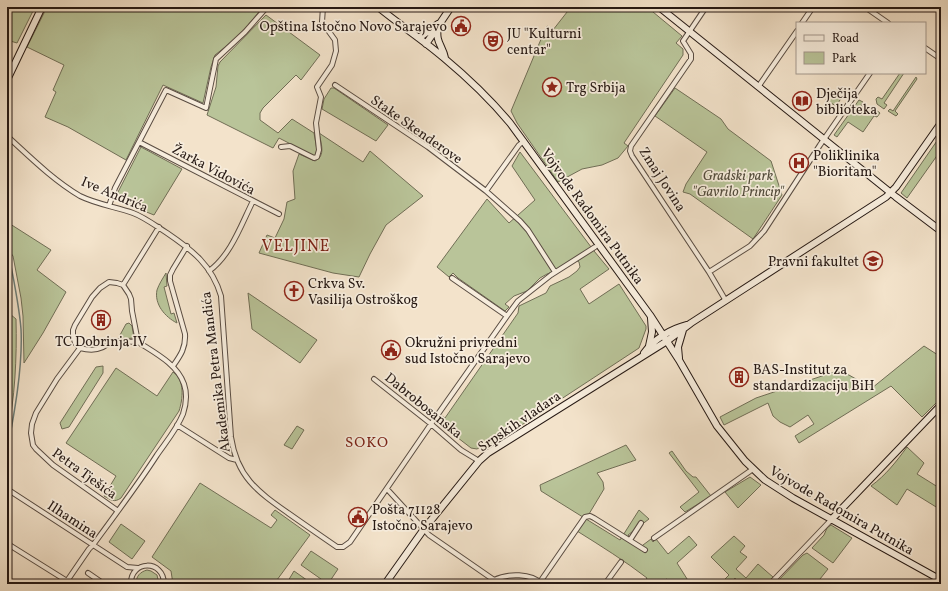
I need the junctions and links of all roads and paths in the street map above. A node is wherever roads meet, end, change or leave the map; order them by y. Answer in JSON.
{"nodes":[{"id":1,"x":42,"y":7,"type":"edge"},
{"id":2,"x":267,"y":7,"type":"edge"},
{"id":3,"x":323,"y":7,"type":"edge"},
{"id":4,"x":378,"y":7,"type":"edge"},
{"id":5,"x":451,"y":7,"type":"edge"},
{"id":6,"x":659,"y":7,"type":"edge"},
{"id":7,"x":706,"y":7,"type":"edge"},
{"id":8,"x":813,"y":7,"type":"edge"},
{"id":9,"x":865,"y":7,"type":"edge"},
{"id":10,"x":803,"y":22,"type":"edge"},
{"id":11,"x":887,"y":22,"type":"edge"},
{"id":12,"x":439,"y":23,"type":"junction"},
{"id":13,"x":690,"y":31,"type":"junction"},
{"id":14,"x":796,"y":32,"type":"edge"},
{"id":15,"x":419,"y":38,"type":"junction"},
{"id":16,"x":426,"y":44,"type":"junction"},
{"id":17,"x":926,"y":49,"type":"edge"},
{"id":18,"x":445,"y":58,"type":"junction"},
{"id":19,"x":941,"y":59,"type":"edge"},
{"id":20,"x":869,"y":74,"type":"edge"},
{"id":21,"x":7,"y":80,"type":"edge"},
{"id":22,"x":335,"y":85,"type":"dead end"},
{"id":23,"x":758,"y":87,"type":"junction"},
{"id":24,"x":941,"y":123,"type":"edge"},
{"id":25,"x":7,"y":136,"type":"edge"},
{"id":26,"x":824,"y":139,"type":"junction"},
{"id":27,"x":524,"y":141,"type":"junction"},
{"id":28,"x":139,"y":142,"type":"junction"},
{"id":29,"x":281,"y":148,"type":"dead end"},
{"id":30,"x":486,"y":192,"type":"junction"},
{"id":31,"x":891,"y":193,"type":"junction"},
{"id":32,"x":253,"y":201,"type":"junction"},
{"id":33,"x":109,"y":206,"type":"junction"},
{"id":34,"x":279,"y":214,"type":"dead end"},
{"id":35,"x":159,"y":227,"type":"junction"},
{"id":36,"x":941,"y":231,"type":"edge"},
{"id":37,"x":187,"y":246,"type":"junction"},
{"id":38,"x":595,"y":247,"type":"dead end"},
{"id":39,"x":209,"y":271,"type":"junction"},
{"id":40,"x":555,"y":272,"type":"junction"},
{"id":41,"x":709,"y":272,"type":"junction"},
{"id":42,"x":452,"y":278,"type":"dead end"},
{"id":43,"x":123,"y":285,"type":"junction"},
{"id":44,"x":726,"y":301,"type":"junction"},
{"id":45,"x":650,"y":315,"type":"junction"},
{"id":46,"x":507,"y":316,"type":"junction"},
{"id":47,"x":691,"y":323,"type":"junction"},
{"id":48,"x":684,"y":329,"type":"junction"},
{"id":49,"x":665,"y":338,"type":"junction"},
{"id":50,"x":138,"y":342,"type":"junction"},
{"id":51,"x":649,"y":346,"type":"junction"},
{"id":52,"x":80,"y":348,"type":"junction"},
{"id":53,"x":642,"y":356,"type":"junction"},
{"id":54,"x":679,"y":360,"type":"junction"},
{"id":55,"x":173,"y":366,"type":"junction"},
{"id":56,"x":374,"y":379,"type":"dead end"},
{"id":57,"x":941,"y":405,"type":"edge"},
{"id":58,"x":431,"y":424,"type":"junction"},
{"id":59,"x":177,"y":425,"type":"junction"},
{"id":60,"x":237,"y":460,"type":"junction"},
{"id":61,"x":479,"y":461,"type":"junction"},
{"id":62,"x":753,"y":469,"type":"junction"},
{"id":63,"x":8,"y":489,"type":"edge"},
{"id":64,"x":386,"y":489,"type":"junction"},
{"id":65,"x":118,"y":511,"type":"junction"},
{"id":66,"x":831,"y":520,"type":"junction"},
{"id":67,"x":641,"y":523,"type":"dead end"},
{"id":68,"x":424,"y":530,"type":"junction"},
{"id":69,"x":654,"y":538,"type":"dead end"},
{"id":70,"x":630,"y":540,"type":"junction"},
{"id":71,"x":93,"y":545,"type":"junction"},
{"id":72,"x":12,"y":546,"type":"dead end"},
{"id":73,"x":645,"y":550,"type":"dead end"},
{"id":74,"x":620,"y":562,"type":"dead end"},
{"id":75,"x":127,"y":567,"type":"junction"},
{"id":76,"x":138,"y":568,"type":"junction"},
{"id":77,"x":88,"y":573,"type":"dead end"},
{"id":78,"x":132,"y":576,"type":"junction"},
{"id":79,"x":941,"y":580,"type":"edge"},
{"id":80,"x":494,"y":582,"type":"edge"},
{"id":81,"x":541,"y":583,"type":"edge"},
{"id":82,"x":104,"y":584,"type":"edge"},
{"id":83,"x":131,"y":584,"type":"edge"},
{"id":84,"x":164,"y":584,"type":"edge"},
{"id":85,"x":385,"y":584,"type":"edge"},
{"id":86,"x":605,"y":584,"type":"edge"},
{"id":87,"x":770,"y":584,"type":"edge"}],
"edges":[{"from":1,"to":21,"type":"street"},
{"from":2,"to":28,"type":"street"},
{"from":3,"to":29,"type":"street"},
{"from":4,"to":15,"type":"street","name":"Vojvode Radomira Putnika"},
{"from":5,"to":12,"type":"street"},
{"from":6,"to":13,"type":"street"},
{"from":7,"to":13,"type":"street"},
{"from":8,"to":10,"type":"street"},
{"from":9,"to":11,"type":"street"},
{"from":12,"to":15,"type":"street"},
{"from":12,"to":16,"type":"street"},
{"from":12,"to":18,"type":"street"},
{"from":13,"to":23,"type":"street"},
{"from":13,"to":41,"type":"street","name":"Zmaj Jovina"},
{"from":14,"to":23,"type":"street"},
{"from":15,"to":16,"type":"street","name":"Vojvode Radomira Putnika"},
{"from":16,"to":18,"type":"street","name":"Vojvode Radomira Putnika"},
{"from":17,"to":19,"type":"street"},
{"from":18,"to":27,"type":"street","name":"Vojvode Radomira Putnika"},
{"from":20,"to":26,"type":"street"},
{"from":22,"to":30,"type":"street","name":"Stake Skenderove"},
{"from":23,"to":26,"type":"street"},
{"from":24,"to":31,"type":"street"},
{"from":25,"to":33,"type":"street","name":"Ive Andrića"},
{"from":26,"to":31,"type":"street"},
{"from":26,"to":41,"type":"street"},
{"from":27,"to":30,"type":"street"},
{"from":27,"to":45,"type":"street","name":"Vojvode Radomira Putnika"},
{"from":28,"to":32,"type":"street","name":"Žarka Vidovića"},
{"from":28,"to":33,"type":"street"},
{"from":30,"to":40,"type":"street","name":"Stake Skenderove"},
{"from":31,"to":36,"type":"street"},
{"from":31,"to":44,"type":"street"},
{"from":32,"to":34,"type":"street","name":"Žarka Vidovića"},
{"from":32,"to":39,"type":"street","name":"Akademika Petra Mandića"},
{"from":33,"to":35,"type":"street","name":"Ive Andrića"},
{"from":35,"to":37,"type":"street","name":"Akademika Petra Mandića"},
{"from":35,"to":43,"type":"street"},
{"from":37,"to":39,"type":"street","name":"Akademika Petra Mandića"},
{"from":37,"to":55,"type":"street"},
{"from":38,"to":40,"type":"street","name":"Akademika Petra Mandića"},
{"from":39,"to":60,"type":"street","name":"Akademika Petra Mandića"},
{"from":40,"to":46,"type":"street","name":"Akademika Petra Mandića"},
{"from":41,"to":44,"type":"street","name":"Zmaj Jovina"},
{"from":42,"to":46,"type":"street"},
{"from":43,"to":50,"type":"street"},
{"from":43,"to":52,"type":"street"},
{"from":44,"to":47,"type":"street"},
{"from":45,"to":49,"type":"street","name":"Vojvode Radomira Putnika"},
{"from":45,"to":51,"type":"street"},
{"from":46,"to":58,"type":"street","name":"Akademika Petra Mandića"},
{"from":47,"to":48,"type":"street"},
{"from":47,"to":49,"type":"street"},
{"from":48,"to":49,"type":"street"},
{"from":48,"to":54,"type":"street"},
{"from":49,"to":51,"type":"street","name":"Srpskih vladara"},
{"from":49,"to":53,"type":"street","name":"Srpskih vladara"},
{"from":49,"to":54,"type":"street","name":"Vojvode Radomira Putnika"},
{"from":50,"to":52,"type":"street"},
{"from":50,"to":55,"type":"street"},
{"from":51,"to":53,"type":"street","name":"Srpskih vladara"},
{"from":52,"to":65,"type":"street","name":"Petra Tješića"},
{"from":53,"to":61,"type":"street","name":"Srpskih vladara"},
{"from":54,"to":62,"type":"street","name":"Vojvode Radomira Putnika"},
{"from":55,"to":59,"type":"street"},
{"from":56,"to":58,"type":"street","name":"Dabrobosanska"},
{"from":57,"to":66,"type":"street"},
{"from":58,"to":61,"type":"street","name":"Dabrobosanska"},
{"from":58,"to":64,"type":"street","name":"Akademika Petra Mandića"},
{"from":59,"to":60,"type":"street"},
{"from":59,"to":65,"type":"street"},
{"from":60,"to":64,"type":"street","name":"Akademika Petra Mandića"},
{"from":61,"to":68,"type":"street","name":"Srpskih vladara"},
{"from":62,"to":66,"type":"street","name":"Vojvode Radomira Putnika"},
{"from":62,"to":69,"type":"street","name":"Vojvode Radomira Putnika"},
{"from":63,"to":71,"type":"street","name":"Ilhamina"},
{"from":64,"to":68,"type":"street"},
{"from":65,"to":71,"type":"street"},
{"from":66,"to":79,"type":"street","name":"Vojvode Radomira Putnika"},
{"from":66,"to":87,"type":"street"},
{"from":67,"to":70,"type":"street"},
{"from":68,"to":80,"type":"street"},
{"from":68,"to":85,"type":"street","name":"Srpskih vladara"},
{"from":70,"to":73,"type":"street"},
{"from":70,"to":81,"type":"street"},
{"from":71,"to":72,"type":"street"},
{"from":71,"to":75,"type":"street","name":"Ilhamina"},
{"from":74,"to":86,"type":"street"},
{"from":75,"to":76,"type":"street","name":"Ilhamina"},
{"from":75,"to":78,"type":"street","name":"Ilhamina"},
{"from":76,"to":78,"type":"street"},
{"from":76,"to":84,"type":"street","name":"Ilhamina"},
{"from":77,"to":82,"type":"street"},
{"from":78,"to":83,"type":"street"},
{"from":80,"to":81,"type":"street"}]}
